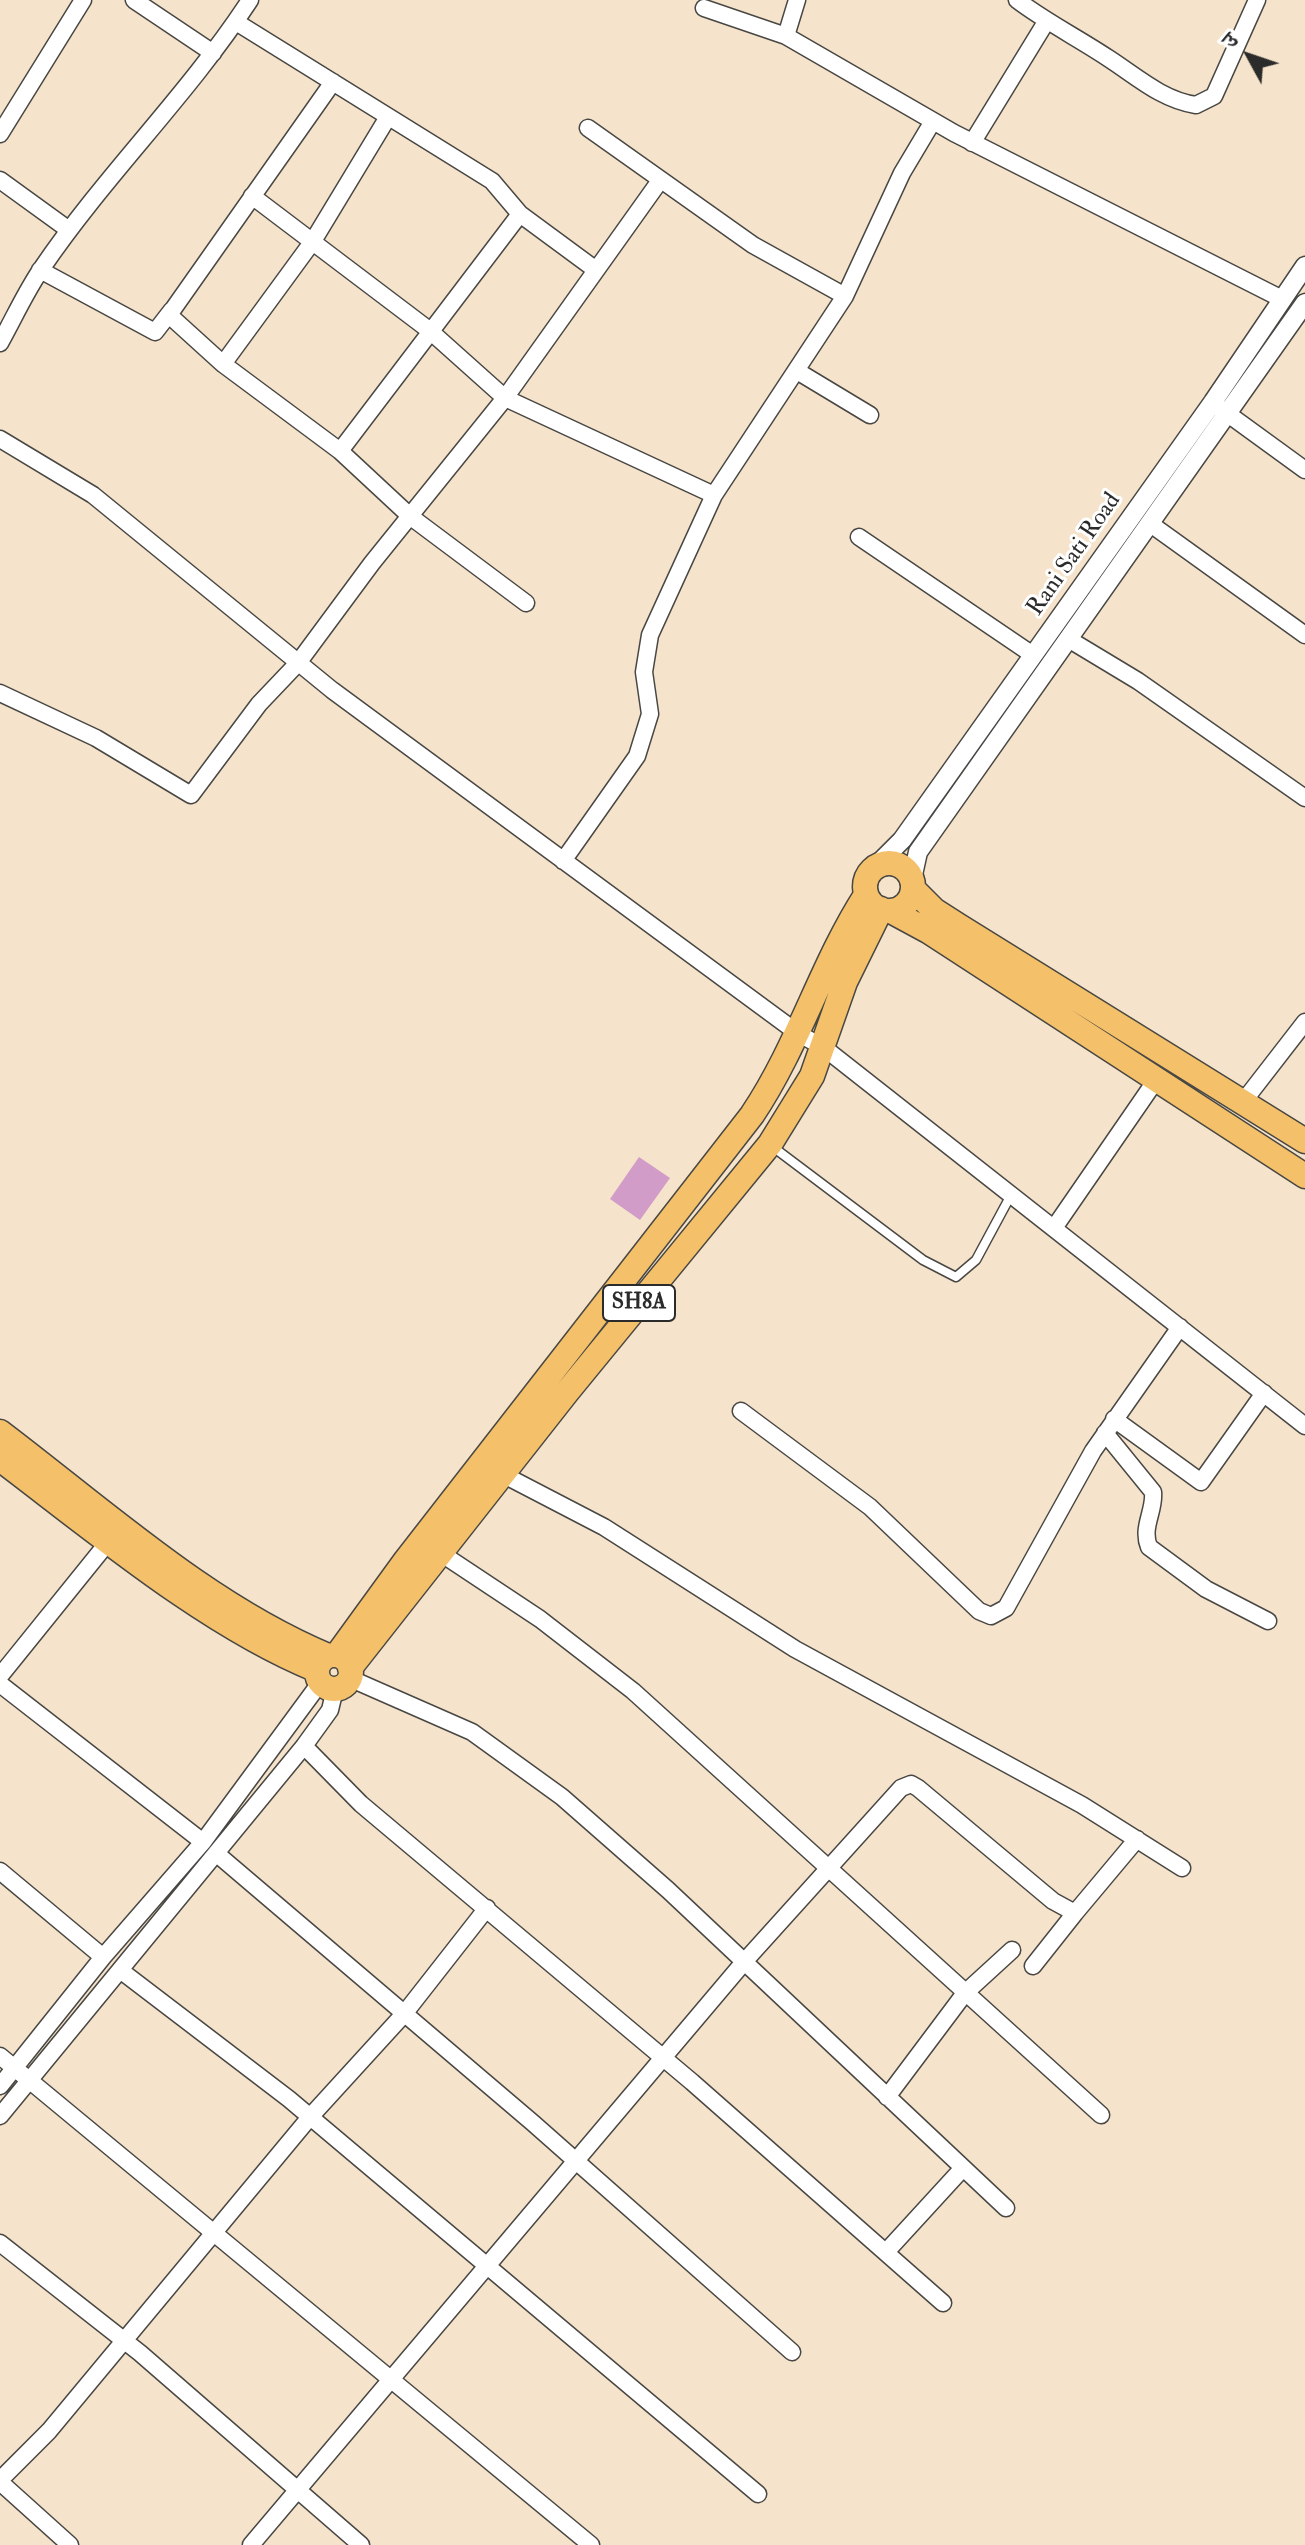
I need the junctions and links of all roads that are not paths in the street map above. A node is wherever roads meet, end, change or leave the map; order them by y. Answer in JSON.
{"nodes":[{"id":1,"x":83,"y":0,"type":"edge"},
{"id":2,"x":134,"y":0,"type":"edge"},
{"id":3,"x":250,"y":0,"type":"edge"},
{"id":4,"x":797,"y":0,"type":"edge"},
{"id":5,"x":1017,"y":0,"type":"edge"},
{"id":6,"x":1257,"y":0,"type":"edge"},
{"id":7,"x":704,"y":8,"type":"dead end"},
{"id":8,"x":236,"y":22,"type":"junction"},
{"id":9,"x":1046,"y":22,"type":"junction"},
{"id":10,"x":786,"y":36,"type":"junction"},
{"id":11,"x":213,"y":53,"type":"junction"},
{"id":12,"x":333,"y":82,"type":"junction"},
{"id":13,"x":388,"y":117,"type":"junction"},
{"id":14,"x":933,"y":121,"type":"junction"},
{"id":15,"x":588,"y":128,"type":"dead end"},
{"id":16,"x":0,"y":134,"type":"edge"},
{"id":17,"x":972,"y":143,"type":"junction"},
{"id":18,"x":0,"y":180,"type":"edge"},
{"id":19,"x":659,"y":182,"type":"junction"},
{"id":20,"x":252,"y":196,"type":"junction"},
{"id":21,"x":520,"y":214,"type":"junction"},
{"id":22,"x":69,"y":230,"type":"junction"},
{"id":23,"x":313,"y":241,"type":"junction"},
{"id":24,"x":1305,"y":266,"type":"edge"},
{"id":25,"x":40,"y":270,"type":"junction"},
{"id":26,"x":596,"y":270,"type":"junction"},
{"id":27,"x":845,"y":296,"type":"junction"},
{"id":28,"x":1282,"y":299,"type":"junction"},
{"id":29,"x":1305,"y":303,"type":"edge"},
{"id":30,"x":172,"y":310,"type":"junction"},
{"id":31,"x":429,"y":330,"type":"junction"},
{"id":32,"x":0,"y":343,"type":"edge"},
{"id":33,"x":223,"y":364,"type":"junction"},
{"id":34,"x":797,"y":371,"type":"junction"},
{"id":35,"x":505,"y":398,"type":"junction"},
{"id":36,"x":1213,"y":402,"type":"junction"},
{"id":37,"x":1230,"y":414,"type":"junction"},
{"id":38,"x":870,"y":415,"type":"dead end"},
{"id":39,"x":0,"y":439,"type":"edge"},
{"id":40,"x":340,"y":451,"type":"junction"},
{"id":41,"x":1305,"y":470,"type":"edge"},
{"id":42,"x":714,"y":495,"type":"junction"},
{"id":43,"x":411,"y":517,"type":"junction"},
{"id":44,"x":1152,"y":525,"type":"junction"},
{"id":45,"x":859,"y":537,"type":"dead end"},
{"id":46,"x":526,"y":603,"type":"dead end"},
{"id":47,"x":1305,"y":635,"type":"edge"},
{"id":48,"x":1070,"y":640,"type":"junction"},
{"id":49,"x":1033,"y":655,"type":"junction"},
{"id":50,"x":298,"y":663,"type":"junction"},
{"id":51,"x":0,"y":693,"type":"edge"},
{"id":52,"x":1305,"y":798,"type":"edge"},
{"id":53,"x":563,"y":861,"type":"junction"},
{"id":54,"x":876,"y":866,"type":"junction"},
{"id":55,"x":912,"y":884,"type":"junction"},
{"id":56,"x":879,"y":905,"type":"junction"},
{"id":57,"x":1305,"y":1022,"type":"edge"},
{"id":58,"x":799,"y":1034,"type":"junction"},
{"id":59,"x":823,"y":1047,"type":"junction"},
{"id":60,"x":1156,"y":1080,"type":"junction"},
{"id":61,"x":1243,"y":1102,"type":"junction"},
{"id":62,"x":1305,"y":1141,"type":"edge"},
{"id":63,"x":770,"y":1144,"type":"junction"},
{"id":64,"x":1305,"y":1176,"type":"edge"},
{"id":65,"x":1011,"y":1195,"type":"junction"},
{"id":66,"x":1054,"y":1228,"type":"junction"},
{"id":67,"x":1180,"y":1327,"type":"junction"},
{"id":68,"x":1264,"y":1393,"type":"junction"},
{"id":69,"x":741,"y":1411,"type":"dead end"},
{"id":70,"x":1114,"y":1419,"type":"junction"},
{"id":71,"x":1305,"y":1426,"type":"edge"},
{"id":72,"x":0,"y":1432,"type":"edge"},
{"id":73,"x":1105,"y":1433,"type":"junction"},
{"id":74,"x":0,"y":1459,"type":"edge"},
{"id":75,"x":502,"y":1474,"type":"junction"},
{"id":76,"x":109,"y":1541,"type":"junction"},
{"id":77,"x":439,"y":1552,"type":"junction"},
{"id":78,"x":1268,"y":1621,"type":"dead end"},
{"id":79,"x":334,"y":1671,"type":"junction"},
{"id":80,"x":0,"y":1676,"type":"edge"},
{"id":81,"x":0,"y":1684,"type":"edge"},
{"id":82,"x":304,"y":1746,"type":"junction"},
{"id":83,"x":1137,"y":1839,"type":"junction"},
{"id":84,"x":203,"y":1842,"type":"junction"},
{"id":85,"x":217,"y":1854,"type":"junction"},
{"id":86,"x":1182,"y":1868,"type":"dead end"},
{"id":87,"x":830,"y":1869,"type":"junction"},
{"id":88,"x":0,"y":1871,"type":"edge"},
{"id":89,"x":487,"y":1908,"type":"junction"},
{"id":90,"x":1075,"y":1913,"type":"junction"},
{"id":91,"x":1012,"y":1950,"type":"dead end"},
{"id":92,"x":103,"y":1957,"type":"junction"},
{"id":93,"x":744,"y":1962,"type":"junction"},
{"id":94,"x":1033,"y":1966,"type":"dead end"},
{"id":95,"x":120,"y":1970,"type":"junction"},
{"id":96,"x":965,"y":1993,"type":"junction"},
{"id":97,"x":404,"y":2014,"type":"junction"},
{"id":98,"x":0,"y":2056,"type":"edge"},
{"id":99,"x":664,"y":2059,"type":"junction"},
{"id":100,"x":14,"y":2067,"type":"junction"},
{"id":101,"x":29,"y":2080,"type":"junction"},
{"id":102,"x":0,"y":2086,"type":"edge"},
{"id":103,"x":887,"y":2097,"type":"junction"},
{"id":104,"x":1101,"y":2115,"type":"dead end"},
{"id":105,"x":0,"y":2116,"type":"edge"},
{"id":106,"x":310,"y":2117,"type":"junction"},
{"id":107,"x":576,"y":2161,"type":"junction"},
{"id":108,"x":963,"y":2168,"type":"junction"},
{"id":109,"x":1006,"y":2208,"type":"dead end"},
{"id":110,"x":214,"y":2232,"type":"junction"},
{"id":111,"x":0,"y":2243,"type":"edge"},
{"id":112,"x":886,"y":2252,"type":"junction"},
{"id":113,"x":489,"y":2268,"type":"junction"},
{"id":114,"x":943,"y":2303,"type":"dead end"},
{"id":115,"x":125,"y":2340,"type":"junction"},
{"id":116,"x":792,"y":2352,"type":"dead end"},
{"id":117,"x":390,"y":2378,"type":"junction"},
{"id":118,"x":0,"y":2481,"type":"edge"},
{"id":119,"x":296,"y":2488,"type":"junction"},
{"id":120,"x":758,"y":2494,"type":"dead end"},
{"id":121,"x":70,"y":2545,"type":"edge"},
{"id":122,"x":251,"y":2545,"type":"edge"},
{"id":123,"x":361,"y":2545,"type":"edge"},
{"id":124,"x":591,"y":2545,"type":"edge"}],
"edges":[{"from":1,"to":16,"type":"street"},
{"from":2,"to":11,"type":"street"},
{"from":3,"to":8,"type":"street"},
{"from":4,"to":10,"type":"street"},
{"from":5,"to":9,"type":"street"},
{"from":6,"to":9,"type":"street"},
{"from":7,"to":10,"type":"street"},
{"from":8,"to":11,"type":"street"},
{"from":8,"to":12,"type":"street"},
{"from":9,"to":17,"type":"street"},
{"from":10,"to":14,"type":"street"},
{"from":11,"to":22,"type":"street"},
{"from":12,"to":13,"type":"street"},
{"from":12,"to":20,"type":"street"},
{"from":13,"to":21,"type":"street"},
{"from":13,"to":23,"type":"street"},
{"from":14,"to":17,"type":"street"},
{"from":14,"to":27,"type":"street"},
{"from":15,"to":19,"type":"street"},
{"from":17,"to":28,"type":"street"},
{"from":18,"to":22,"type":"street"},
{"from":19,"to":26,"type":"street"},
{"from":19,"to":27,"type":"street"},
{"from":20,"to":23,"type":"street"},
{"from":20,"to":30,"type":"street"},
{"from":21,"to":26,"type":"street"},
{"from":21,"to":31,"type":"street"},
{"from":22,"to":25,"type":"street"},
{"from":23,"to":31,"type":"street"},
{"from":23,"to":33,"type":"street"},
{"from":24,"to":28,"type":"street","name":"Rani Sati Road"},
{"from":25,"to":30,"type":"street"},
{"from":25,"to":32,"type":"street"},
{"from":26,"to":35,"type":"street"},
{"from":27,"to":34,"type":"street"},
{"from":28,"to":36,"type":"street","name":"Rani Sati Road"},
{"from":29,"to":37,"type":"street"},
{"from":30,"to":33,"type":"street"},
{"from":31,"to":35,"type":"street"},
{"from":31,"to":40,"type":"street"},
{"from":33,"to":40,"type":"street"},
{"from":34,"to":38,"type":"street"},
{"from":34,"to":42,"type":"street"},
{"from":35,"to":42,"type":"street"},
{"from":35,"to":43,"type":"street"},
{"from":36,"to":37,"type":"street"},
{"from":36,"to":49,"type":"street","name":"Rani Sati Road"},
{"from":37,"to":41,"type":"street"},
{"from":37,"to":44,"type":"street"},
{"from":39,"to":50,"type":"street"},
{"from":40,"to":43,"type":"street"},
{"from":42,"to":53,"type":"street"},
{"from":43,"to":46,"type":"street"},
{"from":43,"to":50,"type":"street"},
{"from":44,"to":47,"type":"street"},
{"from":44,"to":48,"type":"street"},
{"from":45,"to":49,"type":"street"},
{"from":48,"to":52,"type":"street"},
{"from":48,"to":55,"type":"street"},
{"from":49,"to":54,"type":"street","name":"Rani Sati Road"},
{"from":50,"to":51,"type":"street"},
{"from":50,"to":53,"type":"street"},
{"from":53,"to":58,"type":"street"},
{"from":54,"to":55,"type":"main road"},
{"from":54,"to":56,"type":"main road","number":"SH8A"},
{"from":55,"to":56,"type":"main road","number":"SH8A"},
{"from":55,"to":61,"type":"main road"},
{"from":56,"to":58,"type":"main road","number":"SH8A"},
{"from":56,"to":59,"type":"main road","number":"SH8A"},
{"from":56,"to":60,"type":"main road"},
{"from":57,"to":61,"type":"street"},
{"from":58,"to":59,"type":"street"},
{"from":58,"to":79,"type":"main road","number":"SH8A"},
{"from":59,"to":63,"type":"main road","number":"SH8A"},
{"from":59,"to":65,"type":"street"},
{"from":60,"to":64,"type":"main road"},
{"from":60,"to":66,"type":"street"},
{"from":61,"to":62,"type":"main road"},
{"from":63,"to":65,"type":"lane"},
{"from":63,"to":75,"type":"main road","number":"SH8A"},
{"from":65,"to":66,"type":"street"},
{"from":66,"to":67,"type":"street"},
{"from":67,"to":68,"type":"street"},
{"from":67,"to":70,"type":"street"},
{"from":68,"to":70,"type":"street"},
{"from":68,"to":71,"type":"street"},
{"from":69,"to":73,"type":"street"},
{"from":70,"to":73,"type":"street"},
{"from":72,"to":79,"type":"main road"},
{"from":73,"to":78,"type":"street"},
{"from":74,"to":76,"type":"main road"},
{"from":75,"to":77,"type":"main road","number":"SH8A"},
{"from":75,"to":83,"type":"street"},
{"from":76,"to":79,"type":"main road"},
{"from":76,"to":80,"type":"street"},
{"from":77,"to":79,"type":"main road","number":"SH8A"},
{"from":77,"to":87,"type":"street"},
{"from":79,"to":82,"type":"street"},
{"from":79,"to":84,"type":"street"},
{"from":79,"to":93,"type":"street"},
{"from":81,"to":84,"type":"street"},
{"from":82,"to":85,"type":"street"},
{"from":82,"to":89,"type":"street"},
{"from":83,"to":86,"type":"street"},
{"from":83,"to":90,"type":"street"},
{"from":84,"to":92,"type":"street"},
{"from":85,"to":95,"type":"street"},
{"from":85,"to":97,"type":"street"},
{"from":87,"to":90,"type":"street"},
{"from":87,"to":93,"type":"street"},
{"from":87,"to":96,"type":"street"},
{"from":88,"to":92,"type":"street"},
{"from":89,"to":97,"type":"street"},
{"from":89,"to":99,"type":"street"},
{"from":90,"to":94,"type":"street"},
{"from":91,"to":96,"type":"street"},
{"from":92,"to":100,"type":"street"},
{"from":93,"to":99,"type":"street"},
{"from":93,"to":103,"type":"street"},
{"from":95,"to":101,"type":"street"},
{"from":95,"to":106,"type":"street"},
{"from":96,"to":103,"type":"street"},
{"from":96,"to":104,"type":"street"},
{"from":97,"to":106,"type":"street"},
{"from":97,"to":107,"type":"street"},
{"from":98,"to":100,"type":"street"},
{"from":99,"to":107,"type":"street"},
{"from":99,"to":112,"type":"street"},
{"from":100,"to":101,"type":"street"},
{"from":100,"to":102,"type":"street"},
{"from":101,"to":105,"type":"street"},
{"from":101,"to":110,"type":"street"},
{"from":103,"to":108,"type":"street"},
{"from":106,"to":110,"type":"street"},
{"from":106,"to":113,"type":"street"},
{"from":107,"to":113,"type":"street"},
{"from":107,"to":116,"type":"street"},
{"from":108,"to":109,"type":"street"},
{"from":108,"to":112,"type":"street"},
{"from":110,"to":115,"type":"street"},
{"from":110,"to":117,"type":"street"},
{"from":111,"to":115,"type":"street"},
{"from":112,"to":114,"type":"street"},
{"from":113,"to":117,"type":"street"},
{"from":113,"to":120,"type":"street"},
{"from":115,"to":118,"type":"street"},
{"from":115,"to":119,"type":"street"},
{"from":117,"to":119,"type":"street"},
{"from":117,"to":124,"type":"street"},
{"from":118,"to":121,"type":"street"},
{"from":119,"to":122,"type":"street"},
{"from":119,"to":123,"type":"street"}]}
